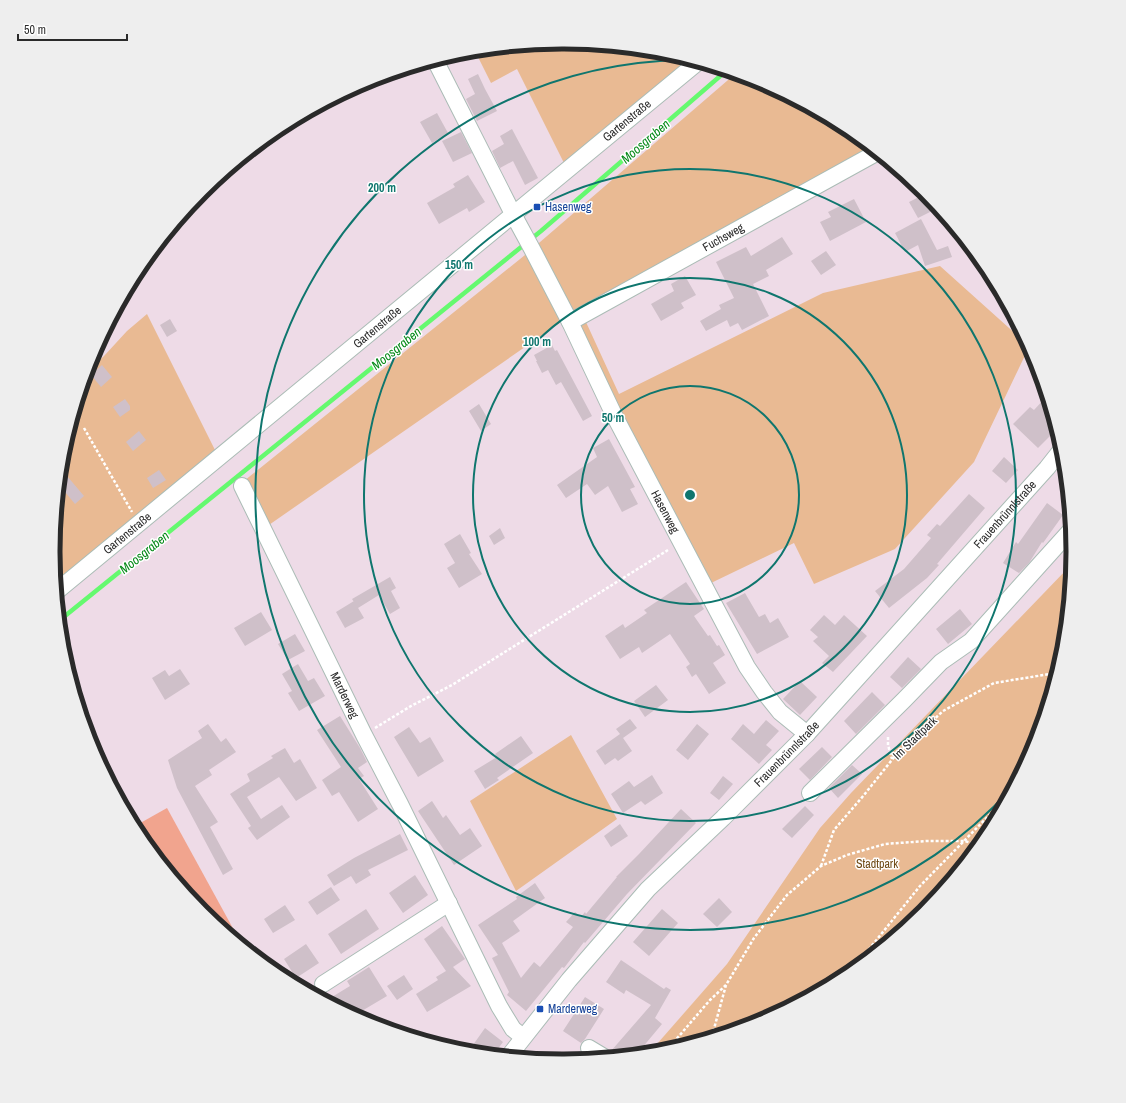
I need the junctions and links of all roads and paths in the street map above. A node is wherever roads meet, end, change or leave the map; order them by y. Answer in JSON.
{"nodes":[{"id":1,"x":438,"y":65,"type":"edge"},
{"id":2,"x":693,"y":66,"type":"edge"},
{"id":3,"x":872,"y":155,"type":"edge"},
{"id":4,"x":513,"y":214,"type":"junction"},
{"id":5,"x":570,"y":322,"type":"junction"},
{"id":6,"x":84,"y":428,"type":"dead end"},
{"id":7,"x":1056,"y":456,"type":"edge"},
{"id":8,"x":242,"y":486,"type":"dead end"},
{"id":9,"x":139,"y":525,"type":"junction"},
{"id":10,"x":1065,"y":536,"type":"edge"},
{"id":11,"x":681,"y":542,"type":"junction"},
{"id":12,"x":62,"y":587,"type":"edge"},
{"id":13,"x":1050,"y":674,"type":"edge"},
{"id":14,"x":807,"y":734,"type":"junction"},
{"id":15,"x":364,"y":735,"type":"junction"},
{"id":16,"x":888,"y":745,"type":"dead end"},
{"id":17,"x":892,"y":760,"type":"junction"},
{"id":18,"x":810,"y":793,"type":"dead end"},
{"id":19,"x":992,"y":812,"type":"edge"},
{"id":20,"x":965,"y":841,"type":"junction"},
{"id":21,"x":972,"y":843,"type":"edge"},
{"id":22,"x":821,"y":866,"type":"junction"},
{"id":23,"x":449,"y":903,"type":"junction"},
{"id":24,"x":867,"y":951,"type":"edge"},
{"id":25,"x":323,"y":984,"type":"dead end"},
{"id":26,"x":726,"y":985,"type":"junction"},
{"id":27,"x":713,"y":1031,"type":"edge"},
{"id":28,"x":523,"y":1037,"type":"junction"},
{"id":29,"x":675,"y":1041,"type":"edge"},
{"id":30,"x":589,"y":1048,"type":"dead end"},
{"id":31,"x":512,"y":1051,"type":"edge"},
{"id":32,"x":597,"y":1053,"type":"edge"}],
"edges":[{"from":1,"to":4,"type":"street","name":"Hasenweg"},
{"from":2,"to":4,"type":"street","name":"Gartenstraße"},
{"from":3,"to":5,"type":"street","name":"Fuchsweg"},
{"from":4,"to":5,"type":"street","name":"Hasenweg"},
{"from":4,"to":9,"type":"street","name":"Gartenstraße"},
{"from":5,"to":11,"type":"street","name":"Hasenweg"},
{"from":6,"to":9,"type":"path"},
{"from":7,"to":14,"type":"street","name":"Frauenbrünnlstraße"},
{"from":8,"to":15,"type":"street","name":"Marderweg"},
{"from":9,"to":12,"type":"street","name":"Gartenstraße"},
{"from":10,"to":18,"type":"street"},
{"from":11,"to":14,"type":"street","name":"Hasenweg"},
{"from":11,"to":15,"type":"path"},
{"from":13,"to":17,"type":"path","name":"Im Stadtpark"},
{"from":14,"to":28,"type":"street","name":"Frauenbrünnlstraße"},
{"from":15,"to":23,"type":"street","name":"Marderweg"},
{"from":16,"to":17,"type":"path"},
{"from":17,"to":22,"type":"path","name":"Im Stadtpark"},
{"from":19,"to":20,"type":"path"},
{"from":20,"to":21,"type":"path","name":"Im Stadtpark"},
{"from":20,"to":22,"type":"path","name":"Im Stadtpark"},
{"from":20,"to":24,"type":"path"},
{"from":22,"to":26,"type":"path","name":"Im Stadtpark"},
{"from":23,"to":25,"type":"street"},
{"from":23,"to":28,"type":"street","name":"Marderweg"},
{"from":26,"to":27,"type":"path","name":"Im Stadtpark"},
{"from":26,"to":29,"type":"path"},
{"from":28,"to":31,"type":"street","name":"Frauenbrünnlstraße"},
{"from":30,"to":32,"type":"street"}]}
